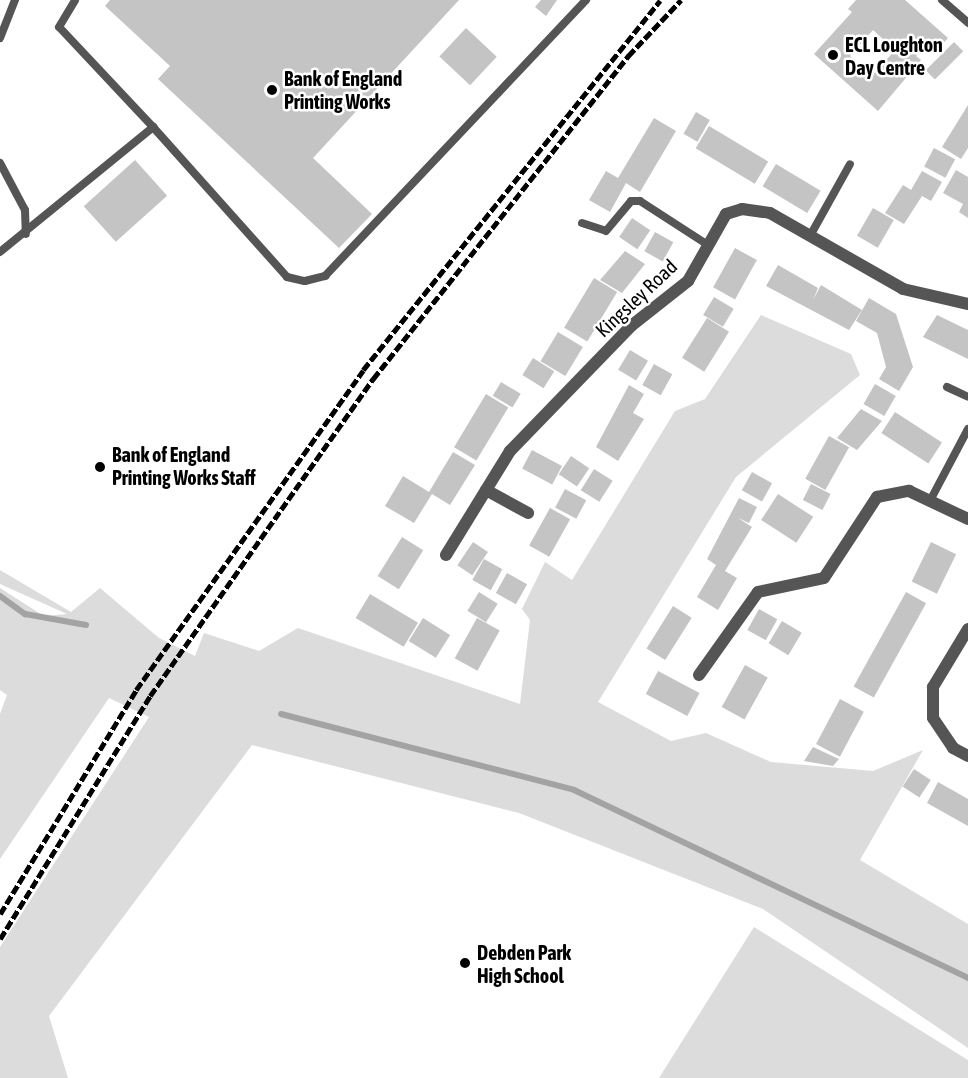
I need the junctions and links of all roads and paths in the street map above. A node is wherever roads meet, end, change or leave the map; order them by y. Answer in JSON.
{"nodes":[{"id":1,"x":15,"y":0,"type":"edge"},
{"id":2,"x":75,"y":0,"type":"edge"},
{"id":3,"x":586,"y":0,"type":"edge"},
{"id":4,"x":942,"y":0,"type":"edge"},
{"id":5,"x":968,"y":23,"type":"edge"},
{"id":6,"x":1,"y":32,"type":"edge"},
{"id":7,"x":153,"y":127,"type":"junction"},
{"id":8,"x":0,"y":163,"type":"edge"},
{"id":9,"x":850,"y":164,"type":"dead end"},
{"id":10,"x":582,"y":223,"type":"dead end"},
{"id":11,"x":26,"y":234,"type":"junction"},
{"id":12,"x":810,"y":236,"type":"junction"},
{"id":13,"x":708,"y":245,"type":"junction"},
{"id":14,"x":0,"y":252,"type":"edge"},
{"id":15,"x":968,"y":304,"type":"edge"},
{"id":16,"x":947,"y":387,"type":"dead end"},
{"id":17,"x":968,"y":397,"type":"edge"},
{"id":18,"x":968,"y":429,"type":"edge"},
{"id":19,"x":486,"y":490,"type":"junction"},
{"id":20,"x":932,"y":497,"type":"junction"},
{"id":21,"x":528,"y":513,"type":"dead end"},
{"id":22,"x":968,"y":519,"type":"edge"},
{"id":23,"x":446,"y":555,"type":"dead end"},
{"id":24,"x":968,"y":629,"type":"edge"},
{"id":25,"x":699,"y":675,"type":"dead end"},
{"id":26,"x":968,"y":756,"type":"edge"}],
"edges":[{"from":1,"to":6,"type":"lane"},
{"from":2,"to":7,"type":"lane"},
{"from":3,"to":7,"type":"lane"},
{"from":4,"to":5,"type":"lane"},
{"from":7,"to":11,"type":"lane"},
{"from":8,"to":11,"type":"lane"},
{"from":9,"to":12,"type":"lane"},
{"from":10,"to":13,"type":"lane"},
{"from":11,"to":14,"type":"lane"},
{"from":12,"to":13,"type":"street","name":"Kingsley Road"},
{"from":12,"to":15,"type":"street","name":"Kingsley Road"},
{"from":13,"to":19,"type":"street","name":"Kingsley Road"},
{"from":16,"to":17,"type":"lane"},
{"from":18,"to":20,"type":"lane"},
{"from":19,"to":21,"type":"street"},
{"from":19,"to":23,"type":"street","name":"Kingsley Road"},
{"from":20,"to":22,"type":"street"},
{"from":20,"to":25,"type":"street"},
{"from":24,"to":26,"type":"street"}]}
